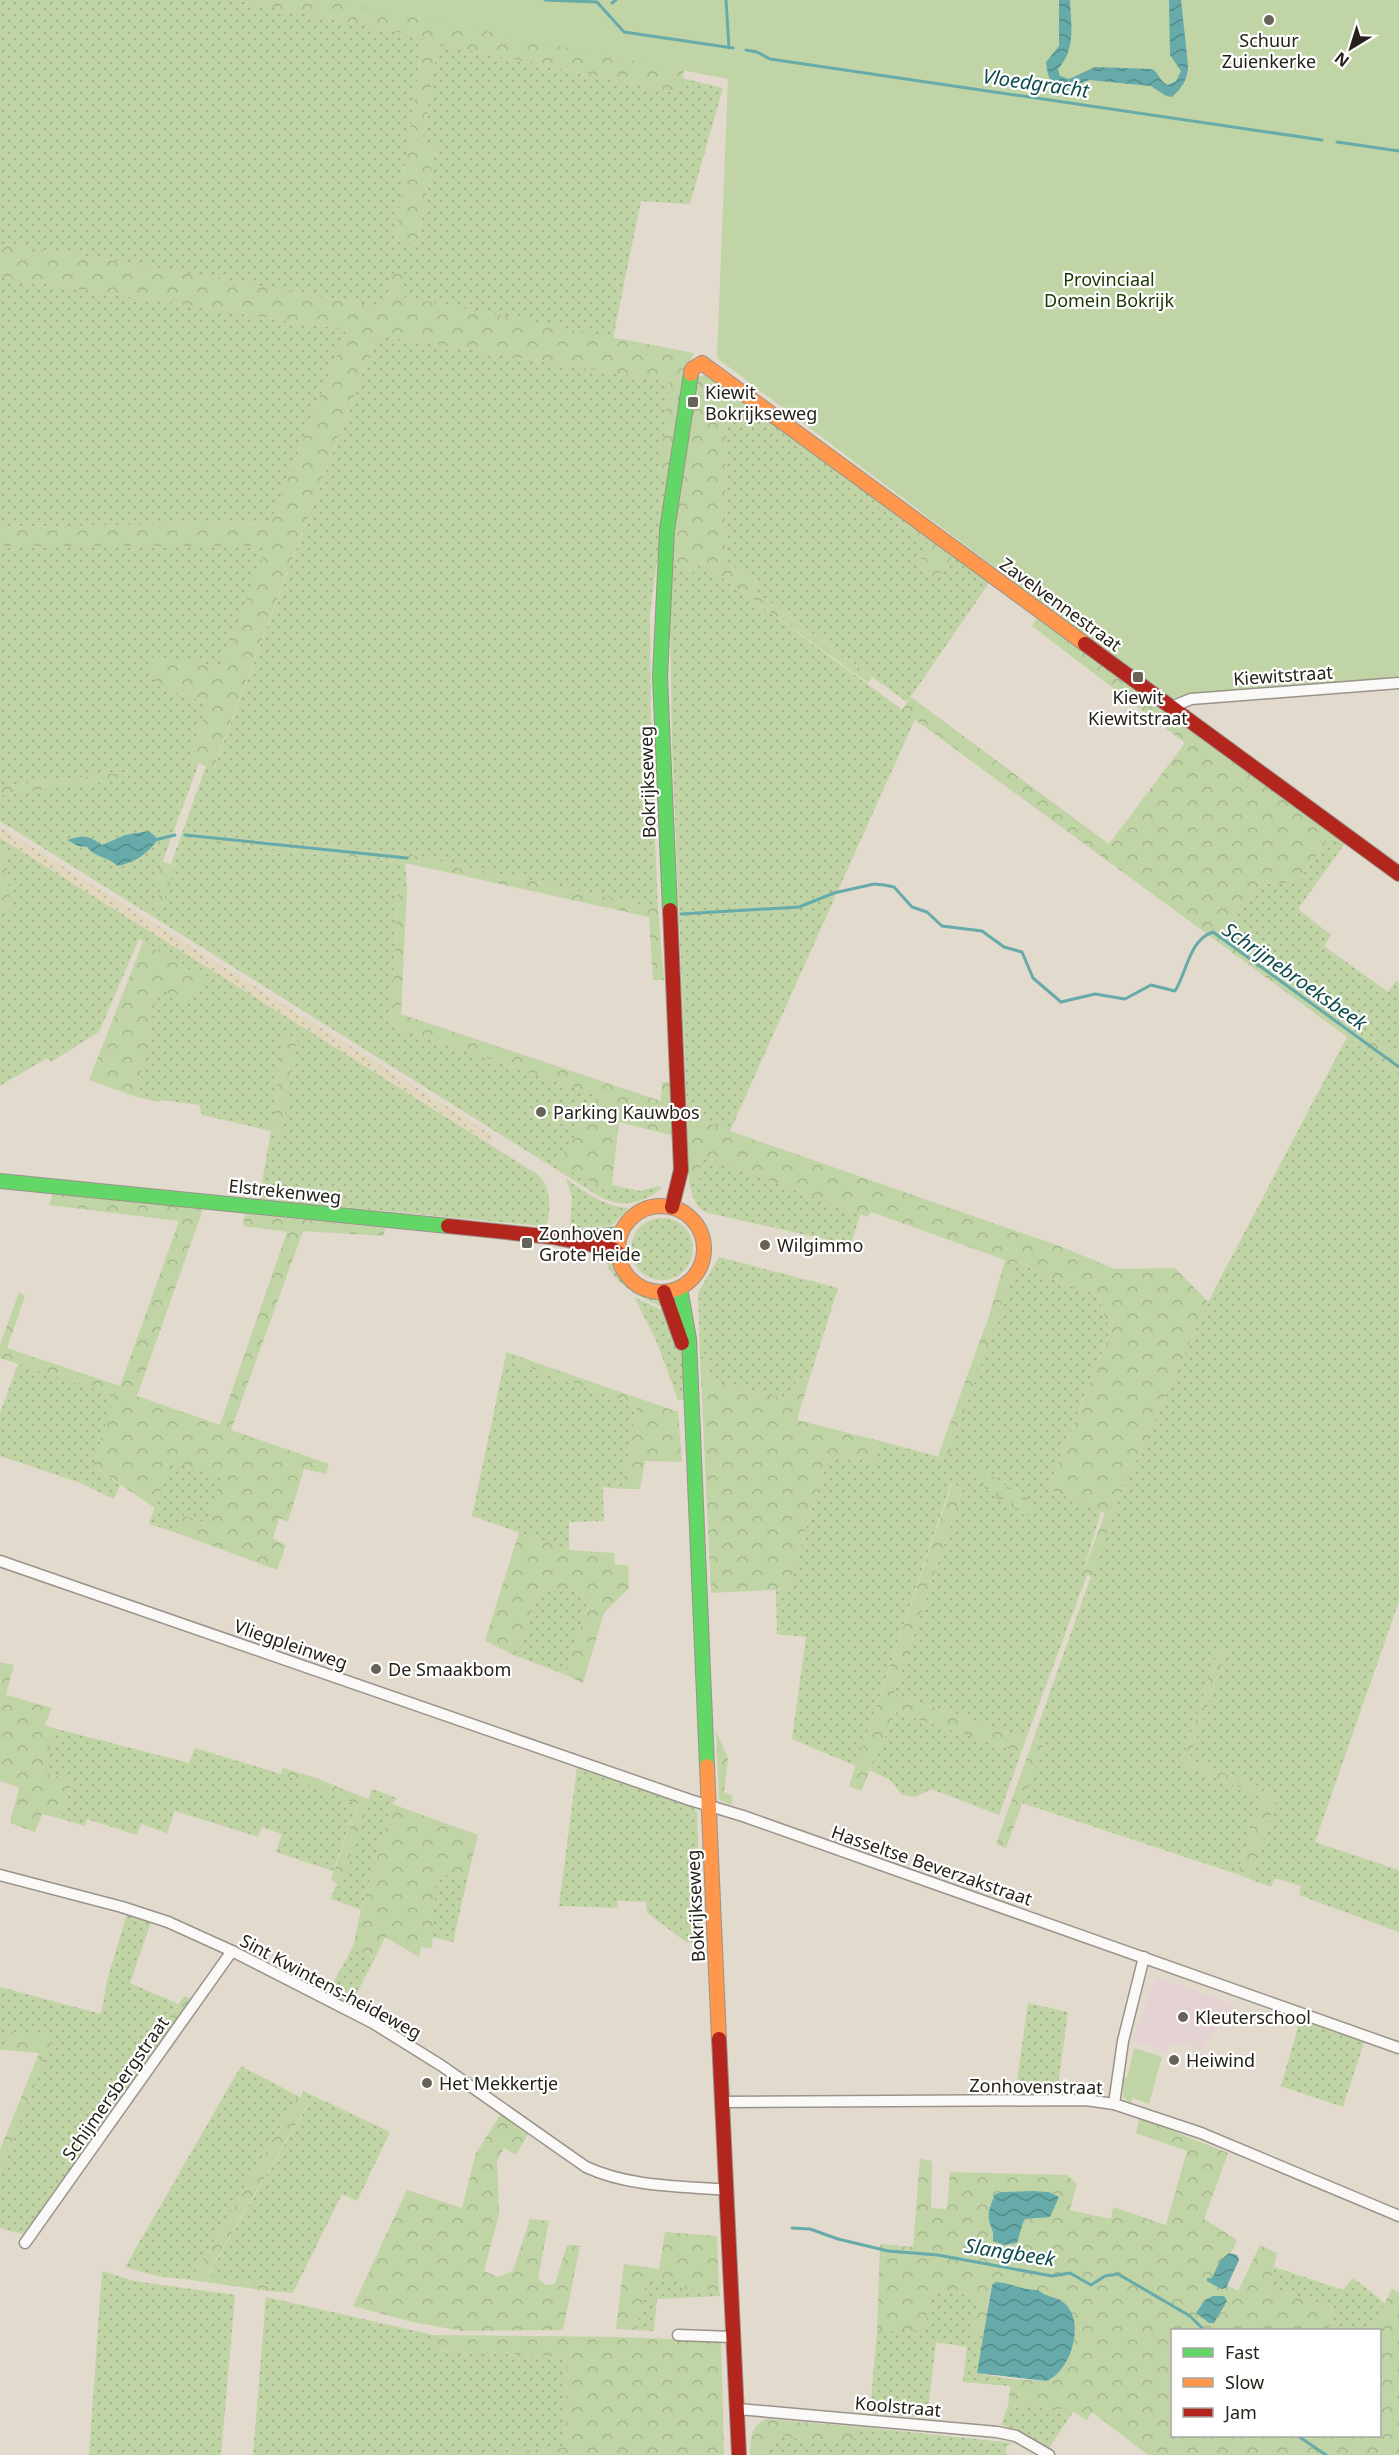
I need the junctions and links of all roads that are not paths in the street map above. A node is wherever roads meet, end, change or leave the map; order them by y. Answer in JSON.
{"nodes":[{"id":1,"x":702,"y":363,"type":"joint"},
{"id":2,"x":1399,"y":683,"type":"edge"},
{"id":3,"x":1170,"y":707,"type":"junction"},
{"id":4,"x":1399,"y":874,"type":"edge"},
{"id":5,"x":0,"y":1181,"type":"edge"},
{"id":6,"x":672,"y":1207,"type":"junction"},
{"id":7,"x":621,"y":1233,"type":"junction"},
{"id":8,"x":566,"y":1238,"type":"junction"},
{"id":9,"x":618,"y":1253,"type":"junction"},
{"id":10,"x":680,"y":1288,"type":"junction"},
{"id":11,"x":664,"y":1292,"type":"junction"},
{"id":12,"x":689,"y":1355,"type":"junction"},
{"id":13,"x":0,"y":1561,"type":"edge"},
{"id":14,"x":708,"y":1804,"type":"junction"},
{"id":15,"x":0,"y":1875,"type":"edge"},
{"id":16,"x":232,"y":1951,"type":"junction"},
{"id":17,"x":1144,"y":1957,"type":"junction"},
{"id":18,"x":1399,"y":2048,"type":"edge"},
{"id":19,"x":722,"y":2102,"type":"junction"},
{"id":20,"x":1114,"y":2104,"type":"junction"},
{"id":21,"x":727,"y":2190,"type":"junction"},
{"id":22,"x":1399,"y":2216,"type":"edge"},
{"id":23,"x":25,"y":2243,"type":"dead end"},
{"id":24,"x":678,"y":2335,"type":"dead end"},
{"id":25,"x":732,"y":2337,"type":"junction"},
{"id":26,"x":738,"y":2409,"type":"junction"},
{"id":27,"x":739,"y":2455,"type":"edge"},
{"id":28,"x":1049,"y":2455,"type":"edge"}],
"edges":[{"from":1,"to":3,"type":"street","name":"Zavelvennestraat"},
{"from":1,"to":6,"type":"street","name":"Bokrijkseweg"},
{"from":2,"to":3,"type":"street","name":"Kiewitstraat"},
{"from":3,"to":4,"type":"street","name":"Zavelvennestraat"},
{"from":5,"to":8,"type":"street","name":"Elstrekenweg"},
{"from":6,"to":7,"type":"street"},
{"from":6,"to":10,"type":"street"},
{"from":7,"to":8,"type":"street","name":"Elstrekenweg"},
{"from":7,"to":9,"type":"street"},
{"from":8,"to":9,"type":"street","name":"Elstrekenweg"},
{"from":9,"to":11,"type":"street"},
{"from":10,"to":11,"type":"street"},
{"from":10,"to":12,"type":"street","name":"Bokrijkseweg"},
{"from":11,"to":12,"type":"street","name":"Bokrijkseweg"},
{"from":12,"to":14,"type":"street","name":"Bokrijkseweg"},
{"from":13,"to":14,"type":"street","name":"Vliegpleinweg"},
{"from":14,"to":17,"type":"street","name":"Hasseltse Beverzakstraat"},
{"from":14,"to":19,"type":"street","name":"Bokrijkseweg"},
{"from":15,"to":16,"type":"street","name":"Sint Kwintens-heideweg"},
{"from":16,"to":21,"type":"street","name":"Sint Kwintens-heideweg"},
{"from":16,"to":23,"type":"street","name":"Schijmersbergstraat"},
{"from":17,"to":18,"type":"street","name":"Hasseltse Beverzakstraat"},
{"from":17,"to":20,"type":"street"},
{"from":19,"to":20,"type":"street","name":"Zonhovenstraat"},
{"from":19,"to":21,"type":"street","name":"Bokrijkseweg"},
{"from":20,"to":22,"type":"street","name":"Zonhovenstraat"},
{"from":21,"to":25,"type":"street","name":"Bokrijkseweg"},
{"from":24,"to":25,"type":"street"},
{"from":25,"to":26,"type":"street","name":"Bokrijkseweg"},
{"from":26,"to":27,"type":"street","name":"Bokrijkseweg"},
{"from":26,"to":28,"type":"street","name":"Koolstraat"}]}
